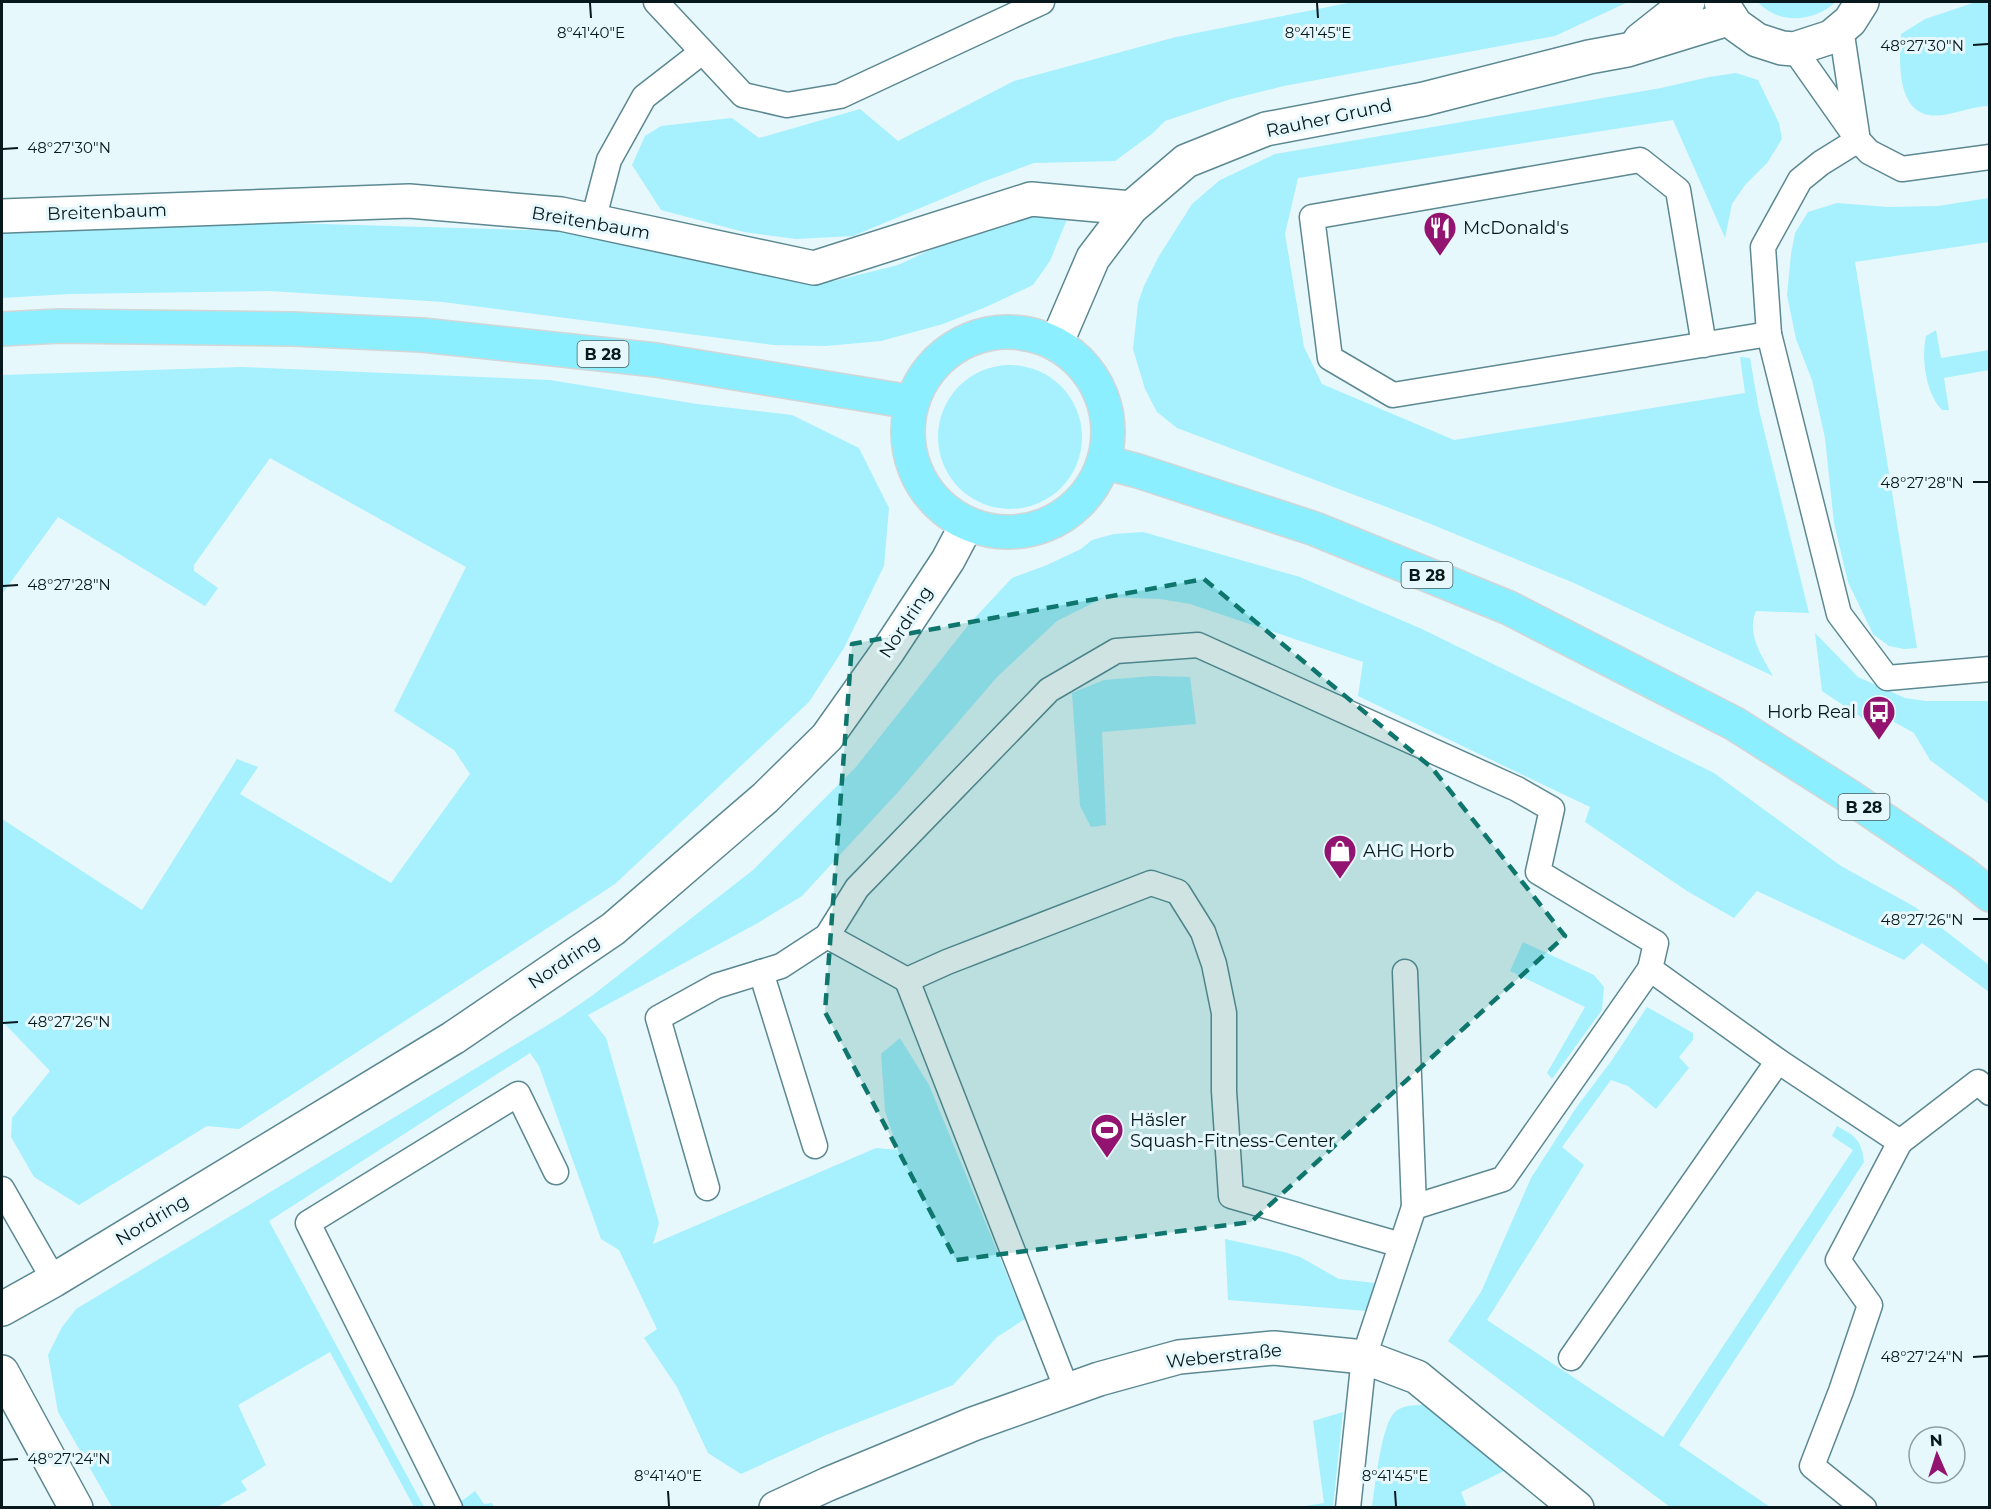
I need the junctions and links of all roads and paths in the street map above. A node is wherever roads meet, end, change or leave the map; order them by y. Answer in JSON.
{"nodes":[{"id":1,"x":656,"y":2,"type":"edge"},
{"id":2,"x":1042,"y":2,"type":"edge"},
{"id":3,"x":1688,"y":2,"type":"edge"},
{"id":4,"x":1862,"y":2,"type":"edge"},
{"id":5,"x":1726,"y":10,"type":"edge"},
{"id":6,"x":1841,"y":28,"type":"junction"},
{"id":7,"x":1794,"y":49,"type":"junction"},
{"id":8,"x":1627,"y":50,"type":"junction"},
{"id":9,"x":702,"y":52,"type":"junction"},
{"id":10,"x":1858,"y":140,"type":"junction"},
{"id":11,"x":1989,"y":158,"type":"edge"},
{"id":12,"x":1131,"y":208,"type":"junction"},
{"id":13,"x":2,"y":216,"type":"edge"},
{"id":14,"x":593,"y":221,"type":"junction"},
{"id":15,"x":2,"y":329,"type":"edge"},
{"id":16,"x":1769,"y":334,"type":"junction"},
{"id":17,"x":1056,"y":344,"type":"junction"},
{"id":18,"x":1704,"y":345,"type":"junction"},
{"id":19,"x":911,"y":402,"type":"junction"},
{"id":20,"x":1104,"y":462,"type":"junction"},
{"id":21,"x":967,"y":524,"type":"junction"},
{"id":22,"x":1989,"y":669,"type":"edge"},
{"id":23,"x":1989,"y":895,"type":"edge"},
{"id":24,"x":827,"y":936,"type":"junction"},
{"id":25,"x":1650,"y":969,"type":"junction"},
{"id":26,"x":762,"y":972,"type":"junction"},
{"id":27,"x":1405,"y":972,"type":"dead end"},
{"id":28,"x":907,"y":980,"type":"junction"},
{"id":29,"x":1778,"y":1061,"type":"junction"},
{"id":30,"x":1989,"y":1093,"type":"edge"},
{"id":31,"x":1900,"y":1142,"type":"junction"},
{"id":32,"x":814,"y":1146,"type":"dead end"},
{"id":33,"x":556,"y":1172,"type":"dead end"},
{"id":34,"x":707,"y":1188,"type":"dead end"},
{"id":35,"x":2,"y":1189,"type":"edge"},
{"id":36,"x":1414,"y":1207,"type":"junction"},
{"id":37,"x":1401,"y":1245,"type":"junction"},
{"id":38,"x":54,"y":1280,"type":"junction"},
{"id":39,"x":2,"y":1309,"type":"edge"},
{"id":40,"x":1364,"y":1357,"type":"junction"},
{"id":41,"x":1571,"y":1358,"type":"dead end"},
{"id":42,"x":2,"y":1372,"type":"edge"},
{"id":43,"x":1066,"y":1390,"type":"junction"},
{"id":44,"x":76,"y":1508,"type":"edge"},
{"id":45,"x":450,"y":1508,"type":"edge"},
{"id":46,"x":776,"y":1508,"type":"edge"},
{"id":47,"x":1348,"y":1508,"type":"edge"},
{"id":48,"x":1577,"y":1508,"type":"edge"},
{"id":49,"x":1864,"y":1508,"type":"edge"}],
"edges":[{"from":1,"to":9,"type":"lane"},
{"from":2,"to":9,"type":"lane"},
{"from":3,"to":8,"type":"street","name":"Rauher Grund"},
{"from":4,"to":6,"type":"street"},
{"from":5,"to":7,"type":"street"},
{"from":5,"to":8,"type":"street","name":"Rauher Grund"},
{"from":6,"to":7,"type":"street"},
{"from":6,"to":10,"type":"lane"},
{"from":7,"to":10,"type":"lane"},
{"from":8,"to":12,"type":"street","name":"Rauher Grund"},
{"from":9,"to":14,"type":"lane"},
{"from":10,"to":11,"type":"lane"},
{"from":10,"to":16,"type":"lane"},
{"from":12,"to":14,"type":"street","name":"Breitenbaum"},
{"from":12,"to":17,"type":"street","name":"Rauher Grund"},
{"from":13,"to":14,"type":"street","name":"Breitenbaum"},
{"from":15,"to":19,"type":"main road","number":"B 28"},
{"from":16,"to":18,"type":"lane"},
{"from":16,"to":22,"type":"lane"},
{"from":17,"to":19,"type":"main road"},
{"from":17,"to":20,"type":"main road"},
{"from":18,"to":18,"type":"lane"},
{"from":19,"to":21,"type":"main road"},
{"from":20,"to":21,"type":"main road"},
{"from":20,"to":23,"type":"main road","number":"B 28"},
{"from":21,"to":38,"type":"street","name":"Nordring"},
{"from":24,"to":25,"type":"lane"},
{"from":24,"to":26,"type":"lane"},
{"from":24,"to":28,"type":"lane"},
{"from":25,"to":29,"type":"lane"},
{"from":25,"to":36,"type":"lane"},
{"from":26,"to":32,"type":"lane"},
{"from":26,"to":34,"type":"lane"},
{"from":27,"to":36,"type":"lane"},
{"from":28,"to":37,"type":"lane"},
{"from":28,"to":43,"type":"lane"},
{"from":29,"to":31,"type":"lane"},
{"from":29,"to":41,"type":"lane"},
{"from":30,"to":31,"type":"lane"},
{"from":31,"to":49,"type":"lane"},
{"from":33,"to":45,"type":"lane"},
{"from":35,"to":38,"type":"lane"},
{"from":36,"to":37,"type":"lane"},
{"from":37,"to":40,"type":"lane"},
{"from":38,"to":39,"type":"street","name":"Nordring"},
{"from":40,"to":43,"type":"street","name":"Weberstraße"},
{"from":40,"to":47,"type":"lane"},
{"from":40,"to":48,"type":"street","name":"Weberstraße"},
{"from":42,"to":44,"type":"street"},
{"from":43,"to":46,"type":"street","name":"Weberstraße"}]}
